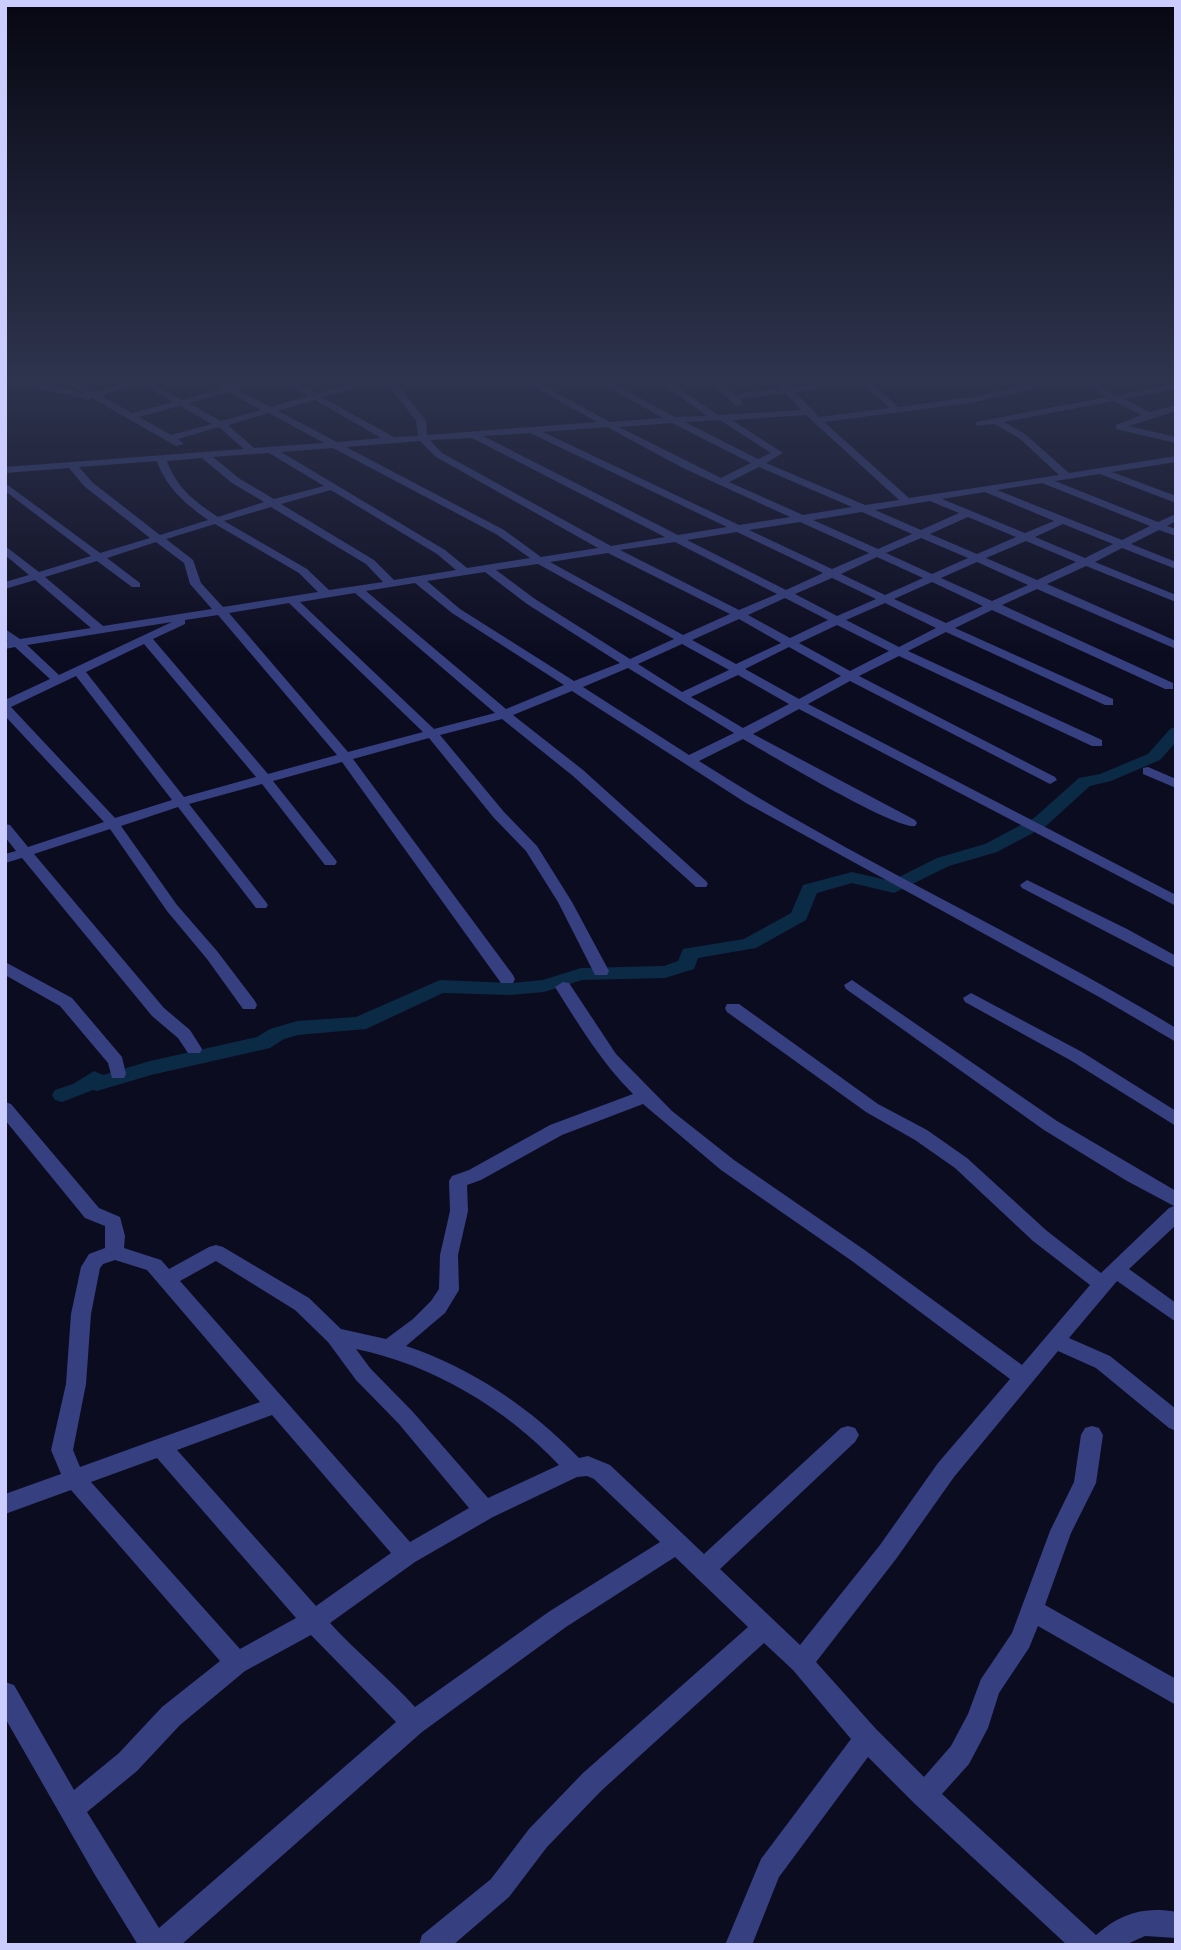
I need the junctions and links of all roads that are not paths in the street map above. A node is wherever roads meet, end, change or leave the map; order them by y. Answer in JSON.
{"nodes":[{"id":1,"x":80,"y":475,"type":"edge"},
{"id":2,"x":165,"y":475,"type":"edge"},
{"id":3,"x":229,"y":475,"type":"edge"},
{"id":4,"x":312,"y":475,"type":"edge"},
{"id":5,"x":391,"y":475,"type":"edge"},
{"id":6,"x":475,"y":475,"type":"edge"},
{"id":7,"x":551,"y":475,"type":"edge"},
{"id":8,"x":626,"y":475,"type":"edge"},
{"id":9,"x":709,"y":475,"type":"edge"},
{"id":10,"x":734,"y":475,"type":"edge"},
{"id":11,"x":787,"y":475,"type":"edge"},
{"id":12,"x":877,"y":475,"type":"edge"},
{"id":13,"x":1078,"y":475,"type":"edge"},
{"id":14,"x":1111,"y":475,"type":"edge"},
{"id":15,"x":1066,"y":477,"type":"joint"},
{"id":16,"x":723,"y":481,"type":"junction"},
{"id":17,"x":1039,"y":481,"type":"junction"},
{"id":18,"x":5,"y":486,"type":"edge"},
{"id":19,"x":331,"y":487,"type":"junction"},
{"id":20,"x":985,"y":489,"type":"junction"},
{"id":21,"x":1005,"y":498,"type":"junction"},
{"id":22,"x":933,"y":499,"type":"junction"},
{"id":23,"x":1176,"y":500,"type":"edge"},
{"id":24,"x":907,"y":502,"type":"junction"},
{"id":25,"x":272,"y":503,"type":"junction"},
{"id":26,"x":861,"y":509,"type":"junction"},
{"id":27,"x":968,"y":513,"type":"junction"},
{"id":28,"x":799,"y":517,"type":"junction"},
{"id":29,"x":1176,"y":517,"type":"edge"},
{"id":30,"x":218,"y":521,"type":"junction"},
{"id":31,"x":1062,"y":521,"type":"junction"},
{"id":32,"x":1159,"y":526,"type":"junction"},
{"id":33,"x":737,"y":528,"type":"junction"},
{"id":34,"x":1176,"y":533,"type":"edge"},
{"id":35,"x":922,"y":534,"type":"junction"},
{"id":36,"x":674,"y":538,"type":"junction"},
{"id":37,"x":1028,"y":538,"type":"junction"},
{"id":38,"x":161,"y":539,"type":"junction"},
{"id":39,"x":1120,"y":545,"type":"junction"},
{"id":40,"x":5,"y":549,"type":"edge"},
{"id":41,"x":609,"y":549,"type":"junction"},
{"id":42,"x":878,"y":554,"type":"junction"},
{"id":43,"x":98,"y":557,"type":"junction"},
{"id":44,"x":979,"y":559,"type":"junction"},
{"id":45,"x":539,"y":560,"type":"junction"},
{"id":46,"x":1087,"y":562,"type":"junction"},
{"id":47,"x":1176,"y":566,"type":"edge"},
{"id":48,"x":488,"y":569,"type":"junction"},
{"id":49,"x":465,"y":572,"type":"junction"},
{"id":50,"x":831,"y":573,"type":"junction"},
{"id":51,"x":37,"y":577,"type":"junction"},
{"id":52,"x":933,"y":579,"type":"junction"},
{"id":53,"x":418,"y":580,"type":"junction"},
{"id":54,"x":392,"y":584,"type":"junction"},
{"id":55,"x":1037,"y":584,"type":"junction"},
{"id":56,"x":136,"y":585,"type":"dead end"},
{"id":57,"x":5,"y":586,"type":"edge"},
{"id":58,"x":357,"y":589,"type":"junction"},
{"id":59,"x":327,"y":594,"type":"junction"},
{"id":60,"x":787,"y":594,"type":"junction"},
{"id":61,"x":1176,"y":599,"type":"edge"},
{"id":62,"x":292,"y":600,"type":"junction"},
{"id":63,"x":886,"y":600,"type":"junction"},
{"id":64,"x":994,"y":606,"type":"junction"},
{"id":65,"x":221,"y":611,"type":"junction"},
{"id":66,"x":203,"y":613,"type":"junction"},
{"id":67,"x":740,"y":615,"type":"junction"},
{"id":68,"x":837,"y":620,"type":"junction"},
{"id":69,"x":946,"y":628,"type":"junction"},
{"id":70,"x":99,"y":629,"type":"junction"},
{"id":71,"x":5,"y":632,"type":"edge"},
{"id":72,"x":145,"y":638,"type":"junction"},
{"id":73,"x":681,"y":639,"type":"junction"},
{"id":74,"x":792,"y":643,"type":"junction"},
{"id":75,"x":11,"y":644,"type":"edge"},
{"id":76,"x":1176,"y":645,"type":"edge"},
{"id":77,"x":898,"y":651,"type":"junction"},
{"id":78,"x":628,"y":664,"type":"junction"},
{"id":79,"x":78,"y":670,"type":"junction"},
{"id":80,"x":737,"y":670,"type":"junction"},
{"id":81,"x":851,"y":677,"type":"junction"},
{"id":82,"x":58,"y":680,"type":"junction"},
{"id":83,"x":575,"y":686,"type":"junction"},
{"id":84,"x":1169,"y":686,"type":"dead end"},
{"id":85,"x":683,"y":696,"type":"junction"},
{"id":86,"x":1109,"y":702,"type":"dead end"},
{"id":87,"x":799,"y":704,"type":"junction"},
{"id":88,"x":5,"y":707,"type":"edge"},
{"id":89,"x":504,"y":714,"type":"junction"},
{"id":90,"x":431,"y":733,"type":"junction"},
{"id":91,"x":745,"y":734,"type":"junction"},
{"id":92,"x":1097,"y":743,"type":"dead end"},
{"id":93,"x":345,"y":757,"type":"junction"},
{"id":94,"x":687,"y":761,"type":"junction"},
{"id":95,"x":1148,"y":771,"type":"dead end"},
{"id":96,"x":264,"y":778,"type":"junction"},
{"id":97,"x":1050,"y":780,"type":"dead end"},
{"id":98,"x":1176,"y":785,"type":"edge"},
{"id":99,"x":180,"y":802,"type":"junction"},
{"id":100,"x":112,"y":823,"type":"junction"},
{"id":101,"x":910,"y":823,"type":"dead end"},
{"id":102,"x":5,"y":828,"type":"edge"},
{"id":103,"x":27,"y":852,"type":"junction"},
{"id":104,"x":5,"y":859,"type":"edge"},
{"id":105,"x":330,"y":862,"type":"dead end"},
{"id":106,"x":701,"y":884,"type":"dead end"},
{"id":107,"x":1027,"y":885,"type":"dead end"},
{"id":108,"x":1176,"y":901,"type":"edge"},
{"id":109,"x":261,"y":905,"type":"dead end"},
{"id":110,"x":1176,"y":963,"type":"edge"},
{"id":111,"x":5,"y":967,"type":"edge"},
{"id":112,"x":601,"y":971,"type":"dead end"},
{"id":113,"x":507,"y":979,"type":"dead end"},
{"id":114,"x":852,"y":985,"type":"dead end"},
{"id":115,"x":563,"y":987,"type":"dead end"},
{"id":116,"x":971,"y":998,"type":"dead end"},
{"id":117,"x":249,"y":1005,"type":"dead end"},
{"id":118,"x":733,"y":1009,"type":"dead end"},
{"id":119,"x":1176,"y":1036,"type":"edge"},
{"id":120,"x":194,"y":1049,"type":"dead end"},
{"id":121,"x":118,"y":1074,"type":"dead end"},
{"id":122,"x":646,"y":1096,"type":"junction"},
{"id":123,"x":5,"y":1108,"type":"edge"},
{"id":124,"x":1176,"y":1120,"type":"edge"},
{"id":125,"x":1176,"y":1200,"type":"edge"},
{"id":126,"x":1176,"y":1213,"type":"edge"},
{"id":127,"x":114,"y":1252,"type":"junction"},
{"id":128,"x":1109,"y":1277,"type":"junction"},
{"id":129,"x":167,"y":1279,"type":"junction"},
{"id":130,"x":1176,"y":1314,"type":"edge"},
{"id":131,"x":335,"y":1336,"type":"junction"},
{"id":132,"x":1055,"y":1340,"type":"junction"},
{"id":133,"x":389,"y":1348,"type":"junction"},
{"id":134,"x":1026,"y":1378,"type":"junction"},
{"id":135,"x":276,"y":1405,"type":"junction"},
{"id":136,"x":1176,"y":1422,"type":"edge"},
{"id":137,"x":1092,"y":1435,"type":"dead end"},
{"id":138,"x":848,"y":1436,"type":"dead end"},
{"id":139,"x":161,"y":1447,"type":"junction"},
{"id":140,"x":575,"y":1468,"type":"junction"},
{"id":141,"x":73,"y":1477,"type":"junction"},
{"id":142,"x":5,"y":1504,"type":"edge"},
{"id":143,"x":485,"y":1510,"type":"junction"},
{"id":144,"x":675,"y":1545,"type":"junction"},
{"id":145,"x":407,"y":1555,"type":"junction"},
{"id":146,"x":705,"y":1568,"type":"junction"},
{"id":147,"x":1034,"y":1611,"type":"junction"},
{"id":148,"x":315,"y":1620,"type":"junction"},
{"id":149,"x":765,"y":1627,"type":"junction"},
{"id":150,"x":801,"y":1662,"type":"junction"},
{"id":151,"x":237,"y":1663,"type":"junction"},
{"id":152,"x":1176,"y":1693,"type":"edge"},
{"id":153,"x":5,"y":1694,"type":"edge"},
{"id":154,"x":413,"y":1723,"type":"junction"},
{"id":155,"x":867,"y":1738,"type":"junction"},
{"id":156,"x":923,"y":1795,"type":"junction"},
{"id":157,"x":72,"y":1808,"type":"junction"},
{"id":158,"x":1176,"y":1925,"type":"edge"},
{"id":159,"x":157,"y":1945,"type":"edge"},
{"id":160,"x":432,"y":1945,"type":"edge"},
{"id":161,"x":738,"y":1945,"type":"edge"},
{"id":162,"x":1087,"y":1945,"type":"edge"},
{"id":163,"x":1104,"y":1945,"type":"edge"}],
"edges":[{"from":1,"to":38,"type":"street"},
{"from":2,"to":30,"type":"street"},
{"from":3,"to":25,"type":"street"},
{"from":4,"to":19,"type":"street"},
{"from":5,"to":45,"type":"street"},
{"from":6,"to":41,"type":"street"},
{"from":7,"to":36,"type":"street"},
{"from":8,"to":33,"type":"street"},
{"from":9,"to":16,"type":"street"},
{"from":10,"to":16,"type":"street"},
{"from":11,"to":26,"type":"street"},
{"from":12,"to":24,"type":"street"},
{"from":13,"to":15,"type":"street"},
{"from":14,"to":23,"type":"street"},
{"from":15,"to":17,"type":"street"},
{"from":16,"to":28,"type":"street"},
{"from":17,"to":20,"type":"street"},
{"from":17,"to":21,"type":"street"},
{"from":17,"to":32,"type":"street"},
{"from":18,"to":43,"type":"street"},
{"from":19,"to":25,"type":"street"},
{"from":19,"to":49,"type":"street"},
{"from":20,"to":21,"type":"street"},
{"from":20,"to":22,"type":"street"},
{"from":21,"to":31,"type":"street"},
{"from":22,"to":24,"type":"street"},
{"from":22,"to":27,"type":"street"},
{"from":24,"to":26,"type":"street"},
{"from":25,"to":30,"type":"street"},
{"from":25,"to":54,"type":"street"},
{"from":26,"to":28,"type":"street"},
{"from":26,"to":35,"type":"street"},
{"from":27,"to":35,"type":"street"},
{"from":27,"to":37,"type":"street"},
{"from":28,"to":33,"type":"street"},
{"from":28,"to":42,"type":"street"},
{"from":29,"to":32,"type":"street"},
{"from":30,"to":38,"type":"street"},
{"from":30,"to":59,"type":"street"},
{"from":31,"to":37,"type":"street"},
{"from":31,"to":39,"type":"street"},
{"from":32,"to":34,"type":"street"},
{"from":32,"to":39,"type":"street"},
{"from":33,"to":36,"type":"street"},
{"from":33,"to":50,"type":"street"},
{"from":35,"to":42,"type":"street"},
{"from":35,"to":44,"type":"street"},
{"from":36,"to":41,"type":"street"},
{"from":36,"to":60,"type":"street"},
{"from":37,"to":44,"type":"street"},
{"from":37,"to":46,"type":"street"},
{"from":38,"to":43,"type":"street"},
{"from":38,"to":65,"type":"street"},
{"from":39,"to":46,"type":"street"},
{"from":39,"to":47,"type":"street"},
{"from":40,"to":51,"type":"street"},
{"from":41,"to":45,"type":"street"},
{"from":41,"to":67,"type":"street"},
{"from":42,"to":50,"type":"street"},
{"from":42,"to":52,"type":"street"},
{"from":43,"to":51,"type":"street"},
{"from":43,"to":56,"type":"street"},
{"from":44,"to":52,"type":"street"},
{"from":44,"to":55,"type":"street"},
{"from":45,"to":48,"type":"street"},
{"from":45,"to":73,"type":"street"},
{"from":46,"to":55,"type":"street"},
{"from":46,"to":61,"type":"street"},
{"from":48,"to":49,"type":"street"},
{"from":48,"to":78,"type":"street"},
{"from":49,"to":53,"type":"street"},
{"from":50,"to":60,"type":"street"},
{"from":50,"to":63,"type":"street"},
{"from":51,"to":57,"type":"street"},
{"from":51,"to":70,"type":"street"},
{"from":52,"to":63,"type":"street"},
{"from":52,"to":64,"type":"street"},
{"from":53,"to":54,"type":"street"},
{"from":53,"to":83,"type":"street"},
{"from":54,"to":58,"type":"street"},
{"from":55,"to":64,"type":"street"},
{"from":55,"to":76,"type":"street"},
{"from":58,"to":59,"type":"street"},
{"from":58,"to":89,"type":"street"},
{"from":59,"to":62,"type":"street"},
{"from":60,"to":67,"type":"street"},
{"from":60,"to":68,"type":"street"},
{"from":62,"to":65,"type":"street"},
{"from":62,"to":90,"type":"street"},
{"from":63,"to":68,"type":"street"},
{"from":63,"to":69,"type":"street"},
{"from":64,"to":69,"type":"street"},
{"from":64,"to":84,"type":"street"},
{"from":65,"to":66,"type":"street"},
{"from":65,"to":93,"type":"street"},
{"from":66,"to":70,"type":"street"},
{"from":66,"to":72,"type":"street"},
{"from":67,"to":73,"type":"street"},
{"from":67,"to":74,"type":"street"},
{"from":68,"to":74,"type":"street"},
{"from":68,"to":77,"type":"street"},
{"from":69,"to":77,"type":"street"},
{"from":69,"to":86,"type":"street"},
{"from":70,"to":75,"type":"street"},
{"from":71,"to":75,"type":"street"},
{"from":72,"to":79,"type":"street"},
{"from":72,"to":96,"type":"street"},
{"from":73,"to":78,"type":"street"},
{"from":73,"to":80,"type":"street"},
{"from":74,"to":80,"type":"street"},
{"from":74,"to":81,"type":"street"},
{"from":75,"to":82,"type":"street"},
{"from":77,"to":81,"type":"street"},
{"from":77,"to":92,"type":"street"},
{"from":78,"to":83,"type":"street"},
{"from":78,"to":85,"type":"street"},
{"from":79,"to":82,"type":"street"},
{"from":79,"to":99,"type":"street"},
{"from":80,"to":85,"type":"street"},
{"from":80,"to":87,"type":"street"},
{"from":81,"to":87,"type":"street"},
{"from":81,"to":97,"type":"street"},
{"from":82,"to":88,"type":"street"},
{"from":83,"to":89,"type":"street"},
{"from":83,"to":94,"type":"street"},
{"from":85,"to":91,"type":"street"},
{"from":87,"to":91,"type":"street"},
{"from":87,"to":108,"type":"street"},
{"from":88,"to":100,"type":"street"},
{"from":89,"to":90,"type":"street"},
{"from":89,"to":106,"type":"street"},
{"from":90,"to":93,"type":"street"},
{"from":90,"to":112,"type":"street"},
{"from":91,"to":94,"type":"street"},
{"from":91,"to":101,"type":"street"},
{"from":93,"to":96,"type":"street"},
{"from":93,"to":113,"type":"street"},
{"from":94,"to":119,"type":"street"},
{"from":95,"to":98,"type":"street"},
{"from":96,"to":99,"type":"street"},
{"from":96,"to":105,"type":"street"},
{"from":99,"to":100,"type":"street"},
{"from":99,"to":109,"type":"street"},
{"from":100,"to":103,"type":"street"},
{"from":100,"to":117,"type":"street"},
{"from":102,"to":103,"type":"street"},
{"from":103,"to":104,"type":"street"},
{"from":103,"to":120,"type":"street"},
{"from":107,"to":110,"type":"street"},
{"from":111,"to":121,"type":"street"},
{"from":114,"to":125,"type":"street"},
{"from":115,"to":122,"type":"street"},
{"from":116,"to":124,"type":"street"},
{"from":118,"to":128,"type":"street"},
{"from":122,"to":133,"type":"street"},
{"from":122,"to":134,"type":"street"},
{"from":123,"to":127,"type":"street"},
{"from":126,"to":128,"type":"street"},
{"from":127,"to":129,"type":"street"},
{"from":127,"to":141,"type":"street"},
{"from":128,"to":130,"type":"street"},
{"from":128,"to":132,"type":"street"},
{"from":129,"to":131,"type":"street"},
{"from":129,"to":135,"type":"street"},
{"from":131,"to":133,"type":"street"},
{"from":131,"to":143,"type":"street"},
{"from":132,"to":134,"type":"street"},
{"from":132,"to":136,"type":"street"},
{"from":133,"to":140,"type":"street"},
{"from":134,"to":150,"type":"street"},
{"from":135,"to":139,"type":"street"},
{"from":135,"to":145,"type":"street"},
{"from":137,"to":147,"type":"street"},
{"from":138,"to":146,"type":"street"},
{"from":139,"to":141,"type":"street"},
{"from":139,"to":148,"type":"street"},
{"from":140,"to":143,"type":"street"},
{"from":140,"to":144,"type":"street"},
{"from":141,"to":142,"type":"street"},
{"from":141,"to":151,"type":"street"},
{"from":143,"to":145,"type":"street"},
{"from":144,"to":146,"type":"street"},
{"from":144,"to":154,"type":"street"},
{"from":145,"to":148,"type":"street"},
{"from":146,"to":149,"type":"street"},
{"from":147,"to":152,"type":"street"},
{"from":147,"to":156,"type":"street"},
{"from":148,"to":151,"type":"street"},
{"from":148,"to":154,"type":"street"},
{"from":149,"to":150,"type":"street"},
{"from":149,"to":160,"type":"street"},
{"from":150,"to":155,"type":"street"},
{"from":151,"to":157,"type":"street"},
{"from":153,"to":157,"type":"street"},
{"from":154,"to":159,"type":"street"},
{"from":155,"to":156,"type":"street"},
{"from":155,"to":161,"type":"street"},
{"from":156,"to":162,"type":"street"},
{"from":157,"to":159,"type":"street"},
{"from":158,"to":163,"type":"street"}]}
